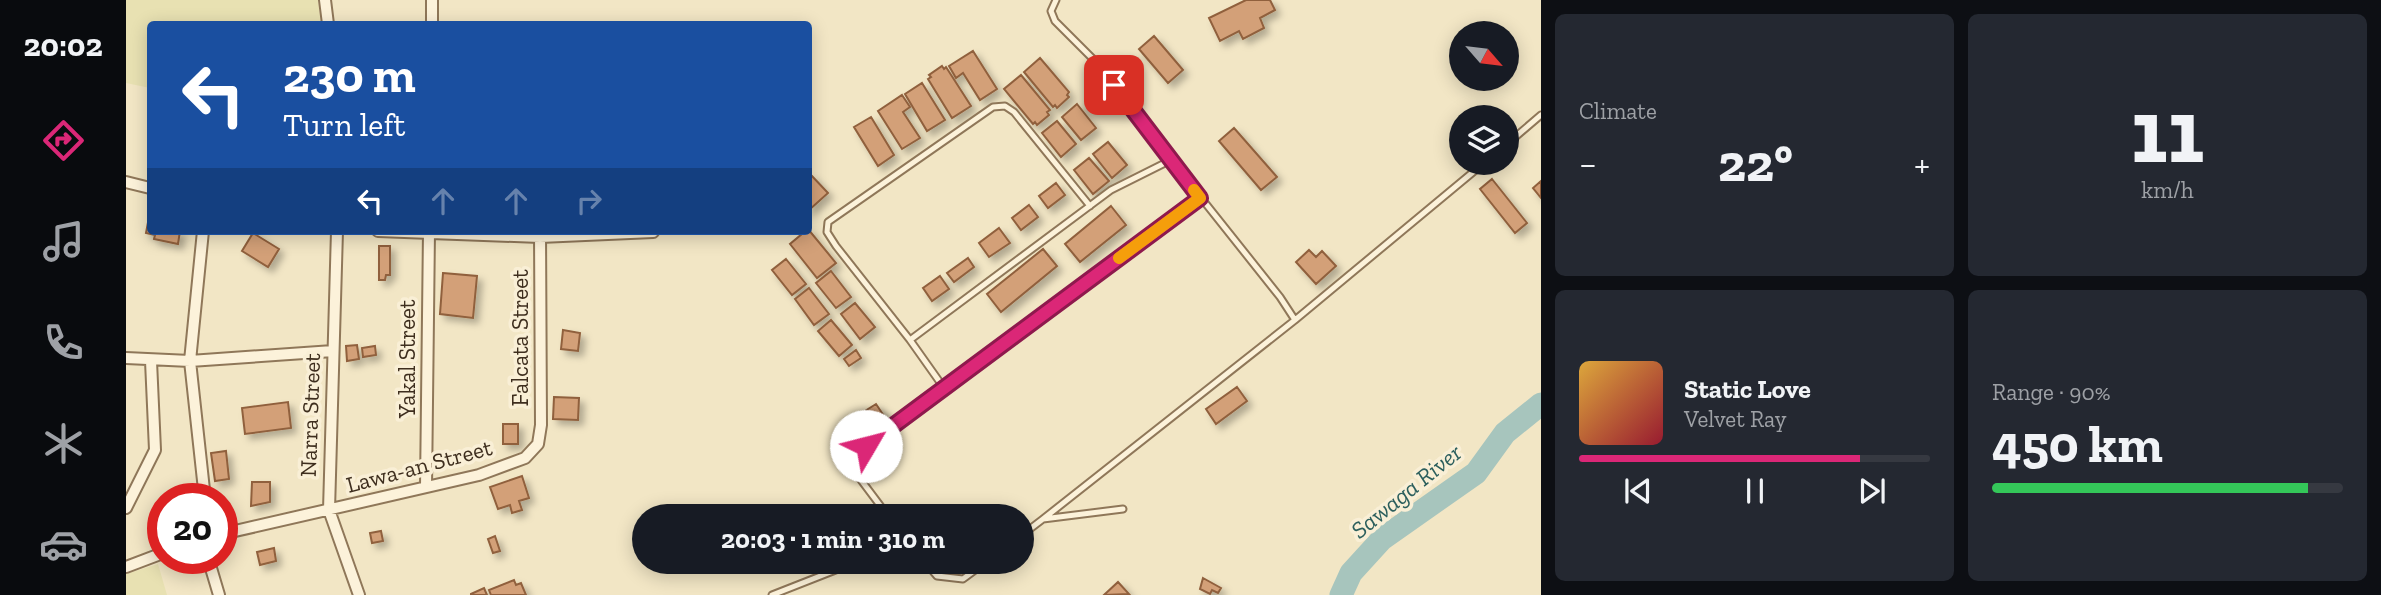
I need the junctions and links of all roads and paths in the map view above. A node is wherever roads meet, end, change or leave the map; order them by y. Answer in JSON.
{"nodes":[{"id":1,"x":325,"y":0,"type":"edge"},
{"id":2,"x":432,"y":0,"type":"edge"},
{"id":3,"x":1056,"y":0,"type":"edge"},
{"id":4,"x":328,"y":21,"type":"edge"},
{"id":5,"x":432,"y":21,"type":"edge"},
{"id":6,"x":1541,"y":116,"type":"edge"},
{"id":7,"x":1519,"y":134,"type":"edge"},
{"id":8,"x":1171,"y":160,"type":"junction"},
{"id":9,"x":1470,"y":175,"type":"edge"},
{"id":10,"x":126,"y":182,"type":"edge"},
{"id":11,"x":147,"y":187,"type":"edge"},
{"id":12,"x":1200,"y":198,"type":"junction"},
{"id":13,"x":1090,"y":205,"type":"junction"},
{"id":14,"x":203,"y":235,"type":"edge"},
{"id":15,"x":337,"y":235,"type":"edge"},
{"id":16,"x":429,"y":235,"type":"edge"},
{"id":17,"x":540,"y":235,"type":"edge"},
{"id":18,"x":1295,"y":320,"type":"junction"},
{"id":19,"x":910,"y":340,"type":"junction"},
{"id":20,"x":333,"y":351,"type":"junction"},
{"id":21,"x":126,"y":358,"type":"edge"},
{"id":22,"x":151,"y":361,"type":"junction"},
{"id":23,"x":190,"y":361,"type":"junction"},
{"id":24,"x":944,"y":388,"type":"junction"},
{"id":25,"x":538,"y":444,"type":"joint"},
{"id":26,"x":203,"y":483,"type":"edge"},
{"id":27,"x":426,"y":487,"type":"junction"},
{"id":28,"x":879,"y":504,"type":"edge"},
{"id":29,"x":126,"y":508,"type":"edge"},
{"id":30,"x":1123,"y":509,"type":"dead end"},
{"id":31,"x":328,"y":510,"type":"junction"},
{"id":32,"x":1043,"y":519,"type":"junction"},
{"id":33,"x":1034,"y":526,"type":"edge"},
{"id":34,"x":238,"y":530,"type":"edge"},
{"id":35,"x":147,"y":559,"type":"edge"},
{"id":36,"x":126,"y":567,"type":"edge"},
{"id":37,"x":213,"y":574,"type":"edge"},
{"id":38,"x":825,"y":574,"type":"edge"},
{"id":39,"x":935,"y":574,"type":"edge"},
{"id":40,"x":970,"y":574,"type":"edge"},
{"id":41,"x":219,"y":595,"type":"edge"},
{"id":42,"x":359,"y":595,"type":"edge"},
{"id":43,"x":772,"y":595,"type":"edge"}],
"edges":[{"from":1,"to":4,"type":"street"},
{"from":2,"to":5,"type":"street"},
{"from":3,"to":8,"type":"lane"},
{"from":6,"to":7,"type":"lane"},
{"from":8,"to":12,"type":"lane"},
{"from":8,"to":13,"type":"lane"},
{"from":9,"to":18,"type":"lane"},
{"from":10,"to":11,"type":"street"},
{"from":12,"to":18,"type":"lane"},
{"from":12,"to":24,"type":"lane"},
{"from":13,"to":19,"type":"lane"},
{"from":13,"to":19,"type":"lane"},
{"from":14,"to":23,"type":"street"},
{"from":15,"to":20,"type":"street","name":"Narra Street"},
{"from":16,"to":27,"type":"street","name":"Yakal Street"},
{"from":17,"to":25,"type":"street","name":"Falcata Street"},
{"from":18,"to":32,"type":"lane"},
{"from":19,"to":24,"type":"lane"},
{"from":20,"to":23,"type":"street"},
{"from":20,"to":31,"type":"street","name":"Narra Street"},
{"from":21,"to":22,"type":"street"},
{"from":22,"to":23,"type":"street"},
{"from":22,"to":29,"type":"street"},
{"from":23,"to":26,"type":"street"},
{"from":24,"to":28,"type":"lane"},
{"from":25,"to":27,"type":"street","name":"Lawa-an Street"},
{"from":27,"to":31,"type":"street","name":"Lawa-an Street"},
{"from":30,"to":32,"type":"lane"},
{"from":31,"to":34,"type":"street","name":"Lawa-an Street"},
{"from":31,"to":42,"type":"street","name":"Narra Street"},
{"from":32,"to":33,"type":"lane"},
{"from":35,"to":36,"type":"street"},
{"from":37,"to":41,"type":"street"},
{"from":38,"to":43,"type":"lane"},
{"from":39,"to":40,"type":"lane"}]}
